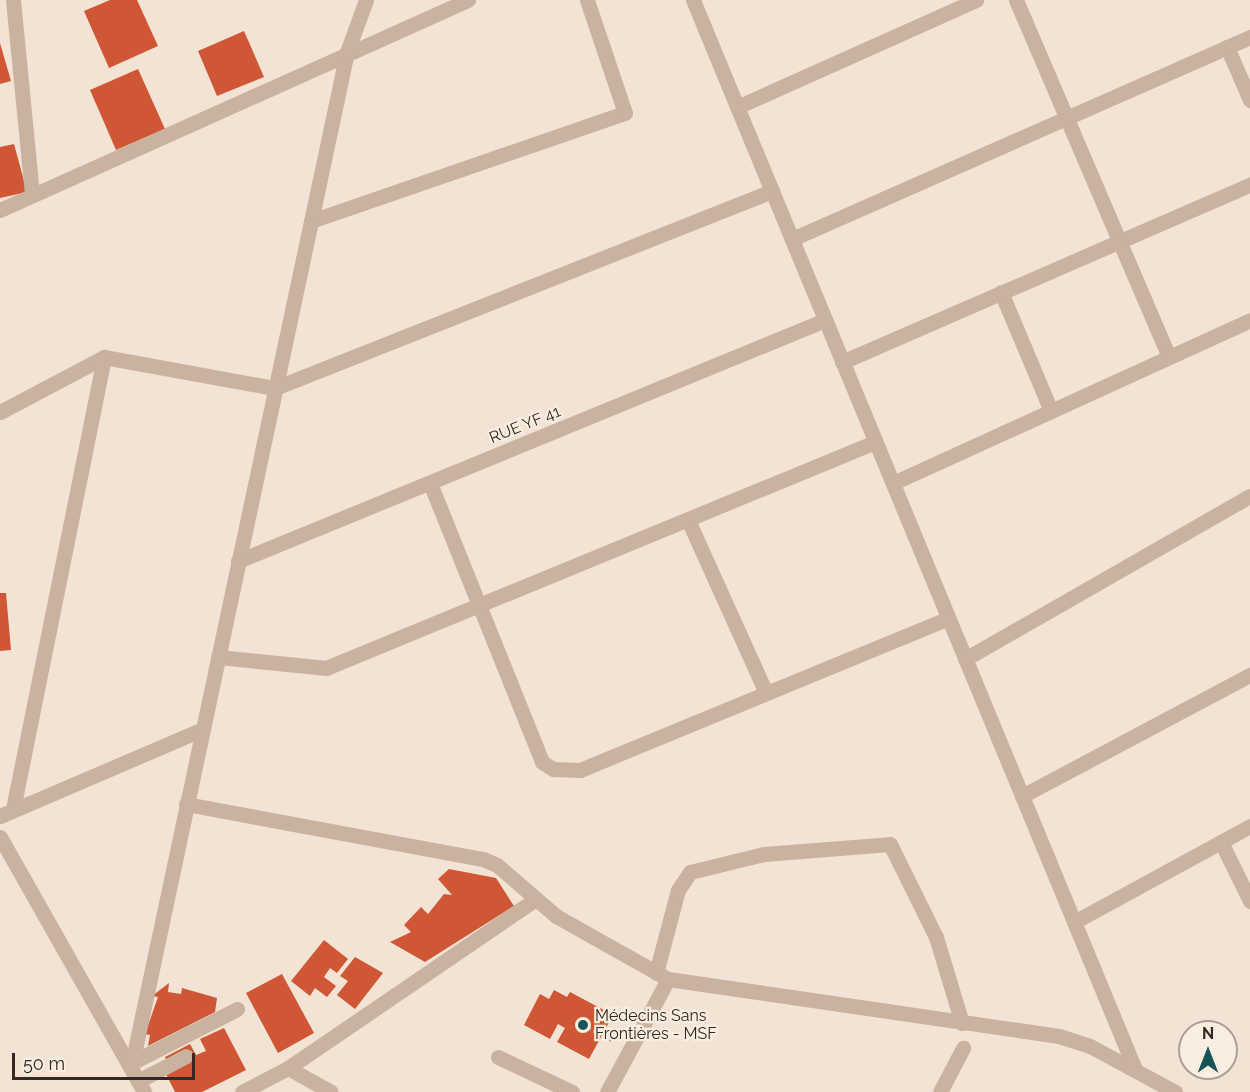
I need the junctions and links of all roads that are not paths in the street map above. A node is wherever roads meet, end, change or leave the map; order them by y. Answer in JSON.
{"nodes":[{"id":1,"x":13,"y":0,"type":"edge"},
{"id":2,"x":366,"y":0,"type":"edge"},
{"id":3,"x":468,"y":0,"type":"edge"},
{"id":4,"x":587,"y":0,"type":"edge"},
{"id":5,"x":693,"y":0,"type":"edge"},
{"id":6,"x":976,"y":0,"type":"edge"},
{"id":7,"x":1016,"y":0,"type":"edge"},
{"id":8,"x":1250,"y":37,"type":"edge"},
{"id":9,"x":1227,"y":47,"type":"junction"},
{"id":10,"x":346,"y":52,"type":"junction"},
{"id":11,"x":1250,"y":100,"type":"edge"},
{"id":12,"x":737,"y":107,"type":"junction"},
{"id":13,"x":1066,"y":118,"type":"junction"},
{"id":14,"x":1250,"y":185,"type":"edge"},
{"id":15,"x":772,"y":191,"type":"junction"},
{"id":16,"x":32,"y":195,"type":"junction"},
{"id":17,"x":0,"y":210,"type":"edge"},
{"id":18,"x":310,"y":221,"type":"junction"},
{"id":19,"x":792,"y":239,"type":"junction"},
{"id":20,"x":1119,"y":242,"type":"junction"},
{"id":21,"x":1001,"y":292,"type":"junction"},
{"id":22,"x":825,"y":320,"type":"junction"},
{"id":23,"x":1250,"y":320,"type":"edge"},
{"id":24,"x":104,"y":357,"type":"junction"},
{"id":25,"x":1168,"y":357,"type":"junction"},
{"id":26,"x":842,"y":362,"type":"junction"},
{"id":27,"x":275,"y":388,"type":"junction"},
{"id":28,"x":1051,"y":411,"type":"junction"},
{"id":29,"x":0,"y":412,"type":"edge"},
{"id":30,"x":875,"y":442,"type":"junction"},
{"id":31,"x":430,"y":483,"type":"junction"},
{"id":32,"x":893,"y":483,"type":"junction"},
{"id":33,"x":1250,"y":496,"type":"edge"},
{"id":34,"x":688,"y":520,"type":"junction"},
{"id":35,"x":238,"y":561,"type":"junction"},
{"id":36,"x":481,"y":606,"type":"junction"},
{"id":37,"x":948,"y":618,"type":"junction"},
{"id":38,"x":218,"y":657,"type":"junction"},
{"id":39,"x":965,"y":659,"type":"junction"},
{"id":40,"x":1250,"y":675,"type":"edge"},
{"id":41,"x":766,"y":693,"type":"junction"},
{"id":42,"x":202,"y":729,"type":"junction"},
{"id":43,"x":1022,"y":796,"type":"junction"},
{"id":44,"x":186,"y":804,"type":"junction"},
{"id":45,"x":6,"y":813,"type":"edge"},
{"id":46,"x":1250,"y":826,"type":"edge"},
{"id":47,"x":0,"y":837,"type":"edge"},
{"id":48,"x":1221,"y":842,"type":"junction"},
{"id":49,"x":534,"y":900,"type":"junction"},
{"id":50,"x":1250,"y":901,"type":"edge"},
{"id":51,"x":1074,"y":922,"type":"junction"},
{"id":52,"x":662,"y":976,"type":"junction"},
{"id":53,"x":237,"y":1010,"type":"dead end"},
{"id":54,"x":962,"y":1023,"type":"junction"},
{"id":55,"x":963,"y":1048,"type":"dead end"},
{"id":56,"x":186,"y":1056,"type":"dead end"},
{"id":57,"x":498,"y":1057,"type":"dead end"},
{"id":58,"x":1134,"y":1067,"type":"junction"},
{"id":59,"x":288,"y":1068,"type":"junction"},
{"id":60,"x":136,"y":1076,"type":"edge"},
{"id":61,"x":242,"y":1092,"type":"edge"},
{"id":62,"x":331,"y":1092,"type":"edge"},
{"id":63,"x":572,"y":1092,"type":"edge"},
{"id":64,"x":607,"y":1092,"type":"edge"},
{"id":65,"x":940,"y":1092,"type":"edge"},
{"id":66,"x":1175,"y":1092,"type":"edge"}],
"edges":[{"from":1,"to":16,"type":"street"},
{"from":2,"to":10,"type":"street"},
{"from":3,"to":10,"type":"street"},
{"from":4,"to":18,"type":"street"},
{"from":5,"to":12,"type":"street"},
{"from":6,"to":12,"type":"street"},
{"from":7,"to":13,"type":"street"},
{"from":8,"to":9,"type":"street"},
{"from":9,"to":11,"type":"street"},
{"from":9,"to":13,"type":"street"},
{"from":10,"to":16,"type":"street"},
{"from":10,"to":18,"type":"street"},
{"from":12,"to":15,"type":"street"},
{"from":13,"to":19,"type":"street"},
{"from":13,"to":20,"type":"street"},
{"from":14,"to":20,"type":"street"},
{"from":15,"to":19,"type":"street"},
{"from":15,"to":27,"type":"street"},
{"from":16,"to":17,"type":"street"},
{"from":18,"to":27,"type":"street"},
{"from":19,"to":22,"type":"street"},
{"from":20,"to":21,"type":"street"},
{"from":20,"to":25,"type":"street"},
{"from":21,"to":26,"type":"street"},
{"from":21,"to":28,"type":"street"},
{"from":22,"to":26,"type":"street"},
{"from":22,"to":31,"type":"street","name":"RUE YF 41"},
{"from":23,"to":25,"type":"street"},
{"from":24,"to":27,"type":"street"},
{"from":24,"to":29,"type":"street"},
{"from":24,"to":45,"type":"street"},
{"from":25,"to":28,"type":"street"},
{"from":26,"to":30,"type":"street"},
{"from":27,"to":35,"type":"street"},
{"from":28,"to":32,"type":"street"},
{"from":30,"to":32,"type":"street"},
{"from":30,"to":34,"type":"street"},
{"from":31,"to":35,"type":"street","name":"RUE YF 41"},
{"from":31,"to":36,"type":"street"},
{"from":32,"to":37,"type":"street"},
{"from":33,"to":39,"type":"street"},
{"from":34,"to":36,"type":"street"},
{"from":34,"to":41,"type":"street"},
{"from":35,"to":38,"type":"street"},
{"from":36,"to":38,"type":"street"},
{"from":36,"to":41,"type":"street"},
{"from":37,"to":39,"type":"street"},
{"from":37,"to":41,"type":"street"},
{"from":38,"to":42,"type":"street"},
{"from":39,"to":43,"type":"street"},
{"from":40,"to":43,"type":"street"},
{"from":42,"to":44,"type":"street"},
{"from":42,"to":45,"type":"street"},
{"from":43,"to":51,"type":"street"},
{"from":44,"to":49,"type":"street"},
{"from":44,"to":60,"type":"street"},
{"from":46,"to":48,"type":"street"},
{"from":47,"to":60,"type":"street"},
{"from":48,"to":50,"type":"street"},
{"from":48,"to":51,"type":"street"},
{"from":49,"to":52,"type":"street"},
{"from":49,"to":59,"type":"street"},
{"from":51,"to":58,"type":"street"},
{"from":52,"to":54,"type":"street"},
{"from":52,"to":54,"type":"street"},
{"from":52,"to":64,"type":"street"},
{"from":53,"to":60,"type":"street"},
{"from":54,"to":58,"type":"street"},
{"from":55,"to":65,"type":"street"},
{"from":56,"to":60,"type":"street"},
{"from":57,"to":63,"type":"street"},
{"from":58,"to":66,"type":"street"},
{"from":59,"to":61,"type":"street"},
{"from":59,"to":62,"type":"street"}]}
